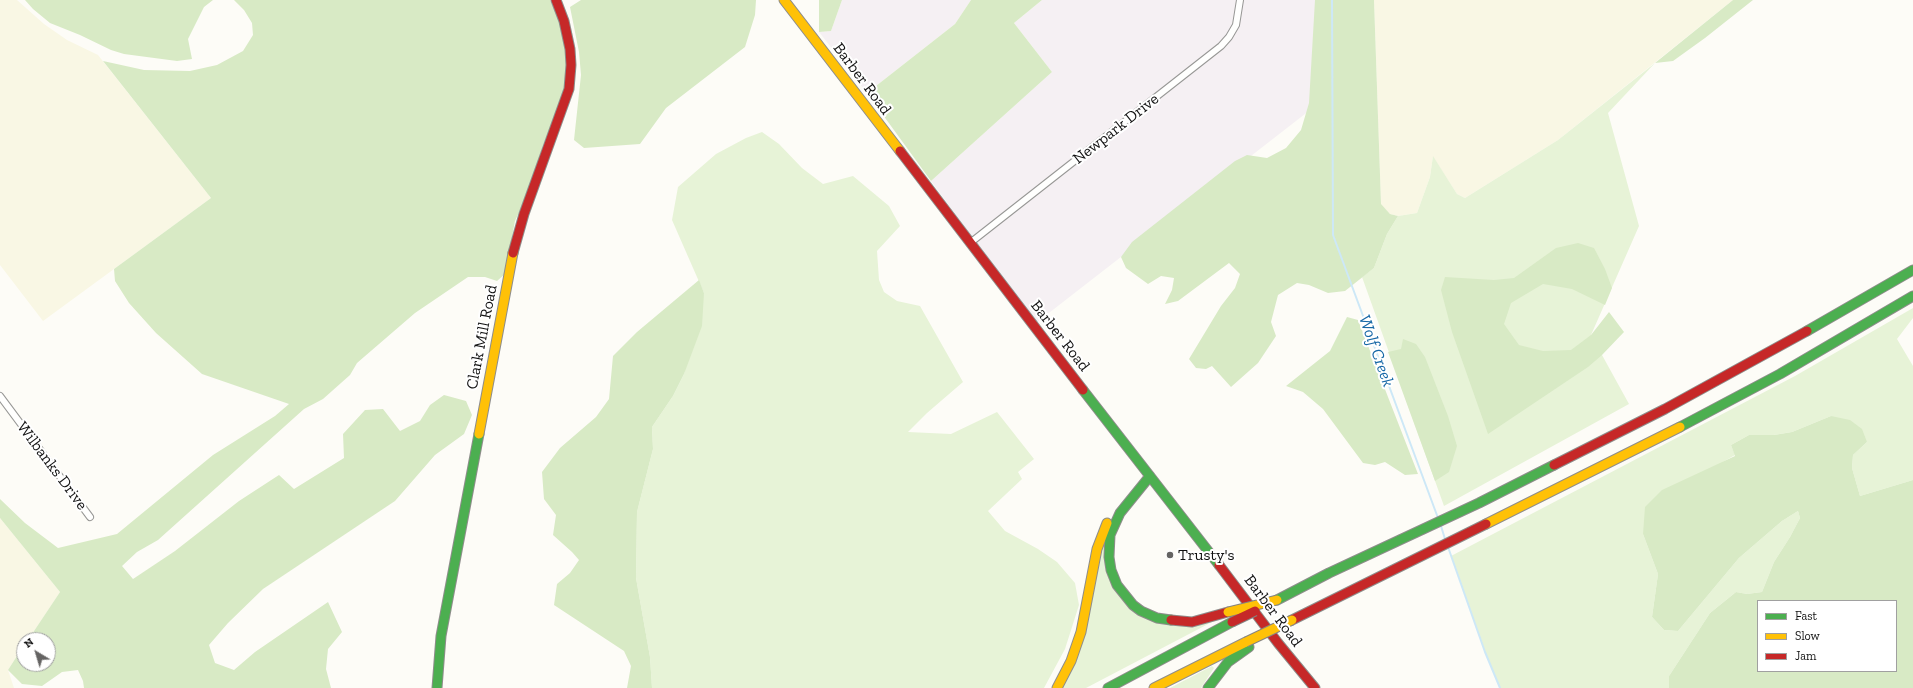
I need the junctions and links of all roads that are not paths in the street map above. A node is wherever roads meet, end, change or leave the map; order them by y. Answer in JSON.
{"nodes":[{"id":1,"x":556,"y":0,"type":"edge"},
{"id":2,"x":784,"y":0,"type":"edge"},
{"id":3,"x":1240,"y":0,"type":"edge"},
{"id":4,"x":970,"y":243,"type":"junction"},
{"id":5,"x":1913,"y":270,"type":"edge"},
{"id":6,"x":1913,"y":296,"type":"edge"},
{"id":7,"x":0,"y":396,"type":"edge"},
{"id":8,"x":1148,"y":473,"type":"junction"},
{"id":9,"x":90,"y":517,"type":"dead end"},
{"id":10,"x":1277,"y":600,"type":"junction"},
{"id":11,"x":1248,"y":644,"type":"junction"},
{"id":12,"x":437,"y":688,"type":"edge"},
{"id":13,"x":1057,"y":688,"type":"edge"},
{"id":14,"x":1108,"y":688,"type":"edge"},
{"id":15,"x":1154,"y":688,"type":"edge"},
{"id":16,"x":1208,"y":688,"type":"edge"},
{"id":17,"x":1315,"y":688,"type":"edge"}],
"edges":[{"from":1,"to":12,"type":"main road","name":"Clark Mill Road"},
{"from":2,"to":4,"type":"main road","name":"Barber Road"},
{"from":3,"to":4,"type":"street","name":"Newpark Drive"},
{"from":4,"to":8,"type":"main road","name":"Barber Road"},
{"from":5,"to":10,"type":"main road"},
{"from":6,"to":11,"type":"main road","bridge":true},
{"from":7,"to":9,"type":"street","name":"Wilbanks Drive"},
{"from":8,"to":10,"type":"main road","bridge":true},
{"from":8,"to":13,"type":"main road"},
{"from":8,"to":17,"type":"main road","name":"Barber Road"},
{"from":10,"to":14,"type":"main road","bridge":true},
{"from":11,"to":15,"type":"main road"},
{"from":11,"to":16,"type":"main road"}]}
